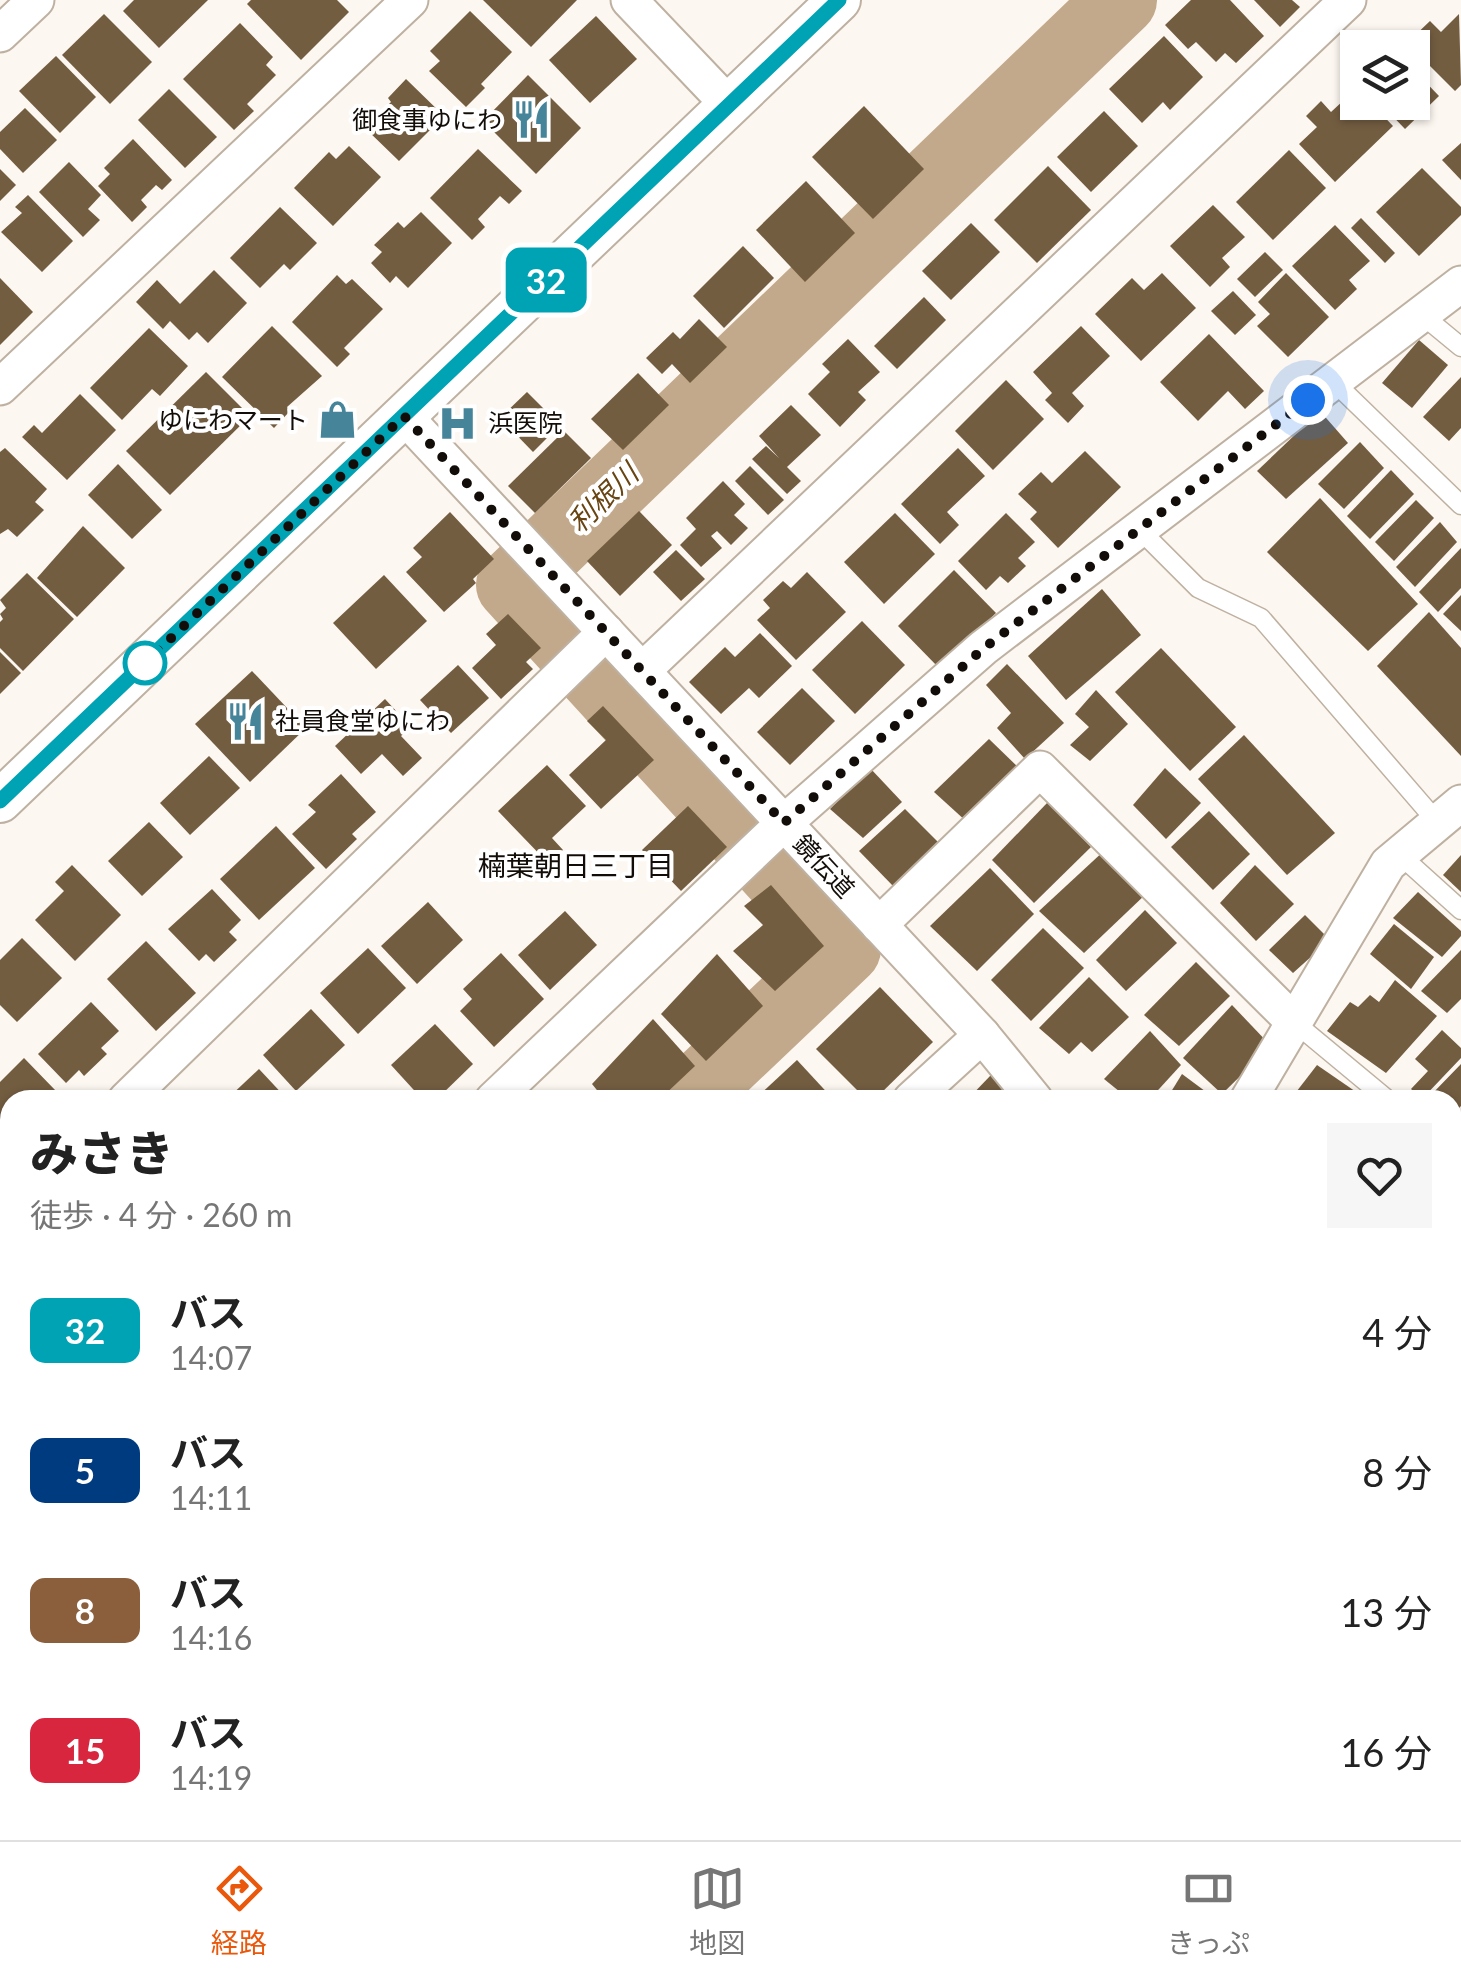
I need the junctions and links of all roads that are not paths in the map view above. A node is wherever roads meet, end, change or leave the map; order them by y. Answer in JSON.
{"nodes":[{"id":1,"x":36,"y":0,"type":"edge"},
{"id":2,"x":410,"y":0,"type":"edge"},
{"id":3,"x":629,"y":0,"type":"edge"},
{"id":4,"x":839,"y":0,"type":"edge"},
{"id":5,"x":1348,"y":0,"type":"edge"},
{"id":6,"x":0,"y":34,"type":"edge"},
{"id":7,"x":729,"y":105,"type":"junction"},
{"id":8,"x":1461,"y":284,"type":"edge"},
{"id":9,"x":1422,"y":314,"type":"junction"},
{"id":10,"x":1461,"y":346,"type":"edge"},
{"id":11,"x":1334,"y":381,"type":"junction"},
{"id":12,"x":0,"y":387,"type":"edge"},
{"id":13,"x":404,"y":416,"type":"junction"},
{"id":14,"x":1461,"y":505,"type":"edge"},
{"id":15,"x":1140,"y":529,"type":"junction"},
{"id":16,"x":606,"y":632,"type":"junction"},
{"id":17,"x":642,"y":670,"type":"junction"},
{"id":18,"x":0,"y":801,"type":"edge"},
{"id":19,"x":1449,"y":813,"type":"edge"},
{"id":20,"x":784,"y":823,"type":"junction"},
{"id":21,"x":1399,"y":854,"type":"junction"},
{"id":22,"x":1461,"y":910,"type":"edge"},
{"id":23,"x":880,"y":924,"type":"junction"},
{"id":24,"x":1294,"y":1022,"type":"junction"},
{"id":25,"x":982,"y":1035,"type":"junction"},
{"id":26,"x":136,"y":1090,"type":"edge"},
{"id":27,"x":504,"y":1090,"type":"edge"},
{"id":28,"x":922,"y":1090,"type":"edge"},
{"id":29,"x":1027,"y":1090,"type":"edge"},
{"id":30,"x":1254,"y":1090,"type":"edge"},
{"id":31,"x":1376,"y":1090,"type":"edge"}],
"edges":[{"from":1,"to":6,"type":"street"},
{"from":2,"to":12,"type":"street"},
{"from":3,"to":7,"type":"street"},
{"from":4,"to":7,"type":"street"},
{"from":5,"to":17,"type":"street"},
{"from":7,"to":13,"type":"street"},
{"from":8,"to":9,"type":"street"},
{"from":9,"to":10,"type":"lane"},
{"from":9,"to":11,"type":"street"},
{"from":11,"to":14,"type":"lane"},
{"from":11,"to":15,"type":"street"},
{"from":13,"to":16,"type":"street","name":"鏡伝道"},
{"from":13,"to":18,"type":"street"},
{"from":15,"to":19,"type":"lane"},
{"from":15,"to":20,"type":"street"},
{"from":16,"to":17,"type":"street","name":"鏡伝道"},
{"from":16,"to":26,"type":"street"},
{"from":17,"to":20,"type":"street","name":"鏡伝道"},
{"from":19,"to":21,"type":"street"},
{"from":20,"to":23,"type":"street","name":"鏡伝道"},
{"from":20,"to":27,"type":"street"},
{"from":21,"to":22,"type":"lane"},
{"from":21,"to":24,"type":"street"},
{"from":23,"to":24,"type":"street"},
{"from":23,"to":25,"type":"street","name":"鏡伝道"},
{"from":24,"to":30,"type":"street"},
{"from":24,"to":31,"type":"lane"},
{"from":25,"to":28,"type":"street"},
{"from":25,"to":29,"type":"street","name":"鏡伝道"}]}
